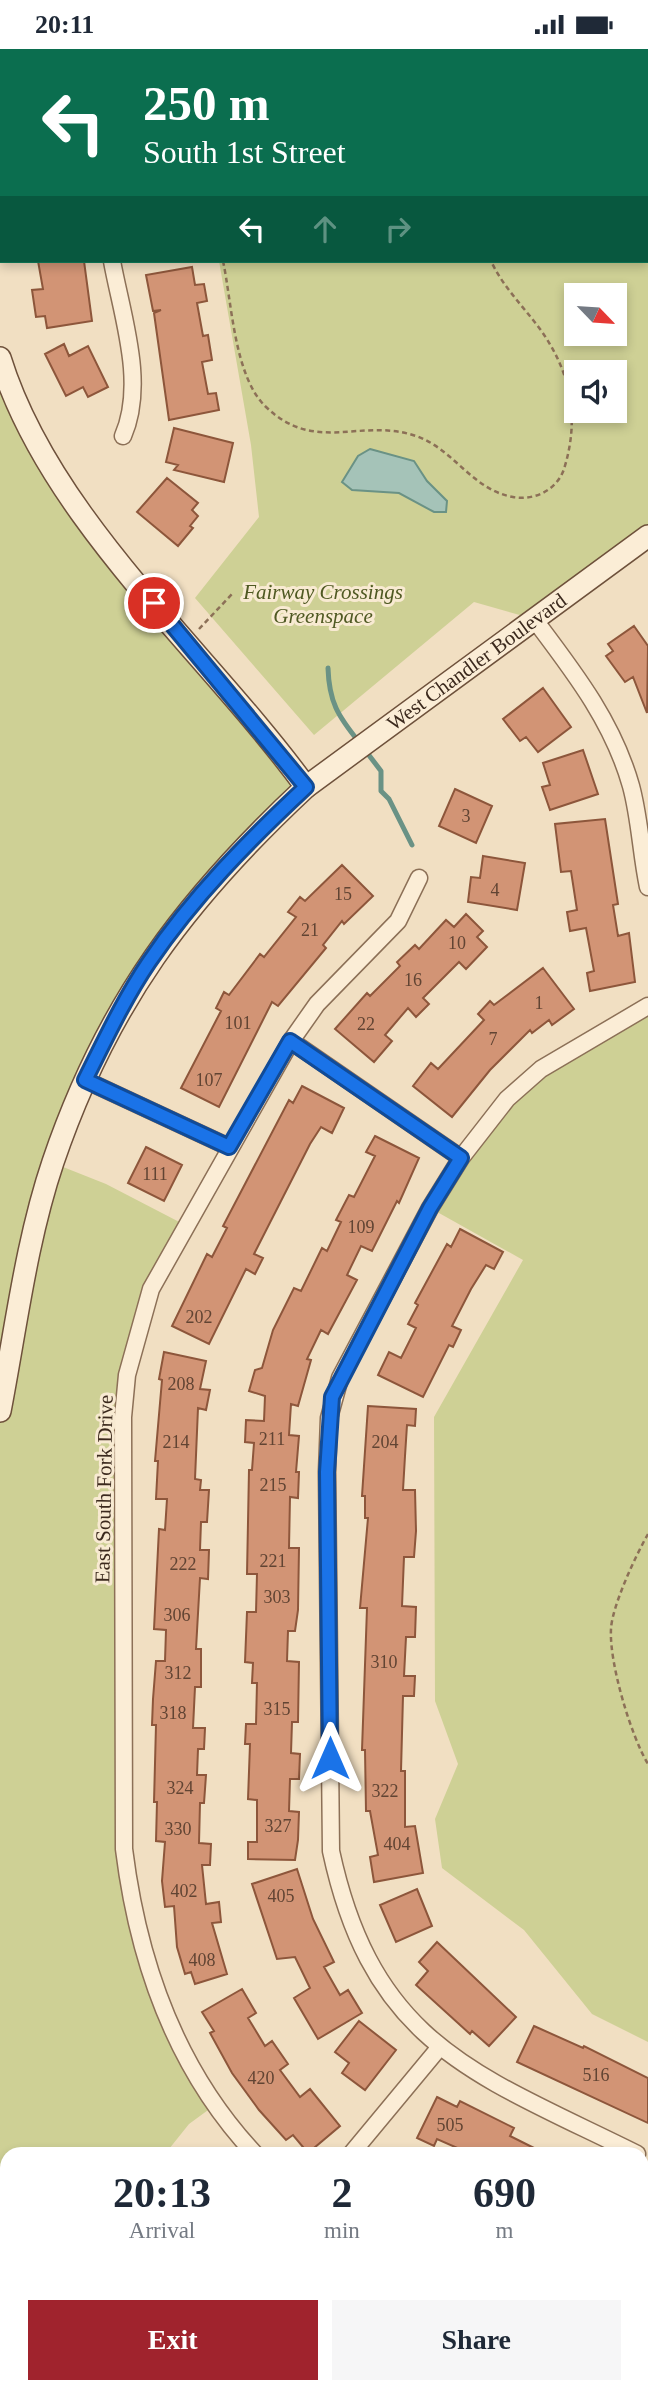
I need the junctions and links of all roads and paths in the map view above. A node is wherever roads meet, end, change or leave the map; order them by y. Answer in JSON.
{"nodes":[{"id":1,"x":113,"y":263,"type":"edge"},
{"id":2,"x":223,"y":263,"type":"edge"},
{"id":3,"x":492,"y":263,"type":"edge"},
{"id":4,"x":0,"y":358,"type":"edge"},
{"id":5,"x":123,"y":436,"type":"dead end"},
{"id":6,"x":648,"y":536,"type":"edge"},
{"id":7,"x":233,"y":593,"type":"dead end"},
{"id":8,"x":534,"y":619,"type":"junction"},
{"id":9,"x":187,"y":642,"type":"junction"},
{"id":10,"x":306,"y":787,"type":"junction"},
{"id":11,"x":419,"y":878,"type":"dead end"},
{"id":12,"x":648,"y":887,"type":"edge"},
{"id":13,"x":648,"y":1006,"type":"edge"},
{"id":14,"x":290,"y":1041,"type":"junction"},
{"id":15,"x":85,"y":1080,"type":"junction"},
{"id":16,"x":229,"y":1147,"type":"junction"},
{"id":17,"x":461,"y":1158,"type":"junction"},
{"id":18,"x":0,"y":1411,"type":"edge"},
{"id":19,"x":648,"y":1534,"type":"edge"},
{"id":20,"x":648,"y":1765,"type":"edge"},
{"id":21,"x":439,"y":2048,"type":"junction"},
{"id":22,"x":249,"y":2147,"type":"edge"},
{"id":23,"x":357,"y":2147,"type":"edge"},
{"id":24,"x":623,"y":2147,"type":"edge"}],
"edges":[{"from":1,"to":5,"type":"street"},
{"from":2,"to":3,"type":"path"},
{"from":4,"to":9,"type":"main road"},
{"from":6,"to":8,"type":"main road","name":"West Chandler Boulevard"},
{"from":7,"to":9,"type":"path"},
{"from":8,"to":10,"type":"main road","name":"West Chandler Boulevard"},
{"from":8,"to":12,"type":"street"},
{"from":9,"to":10,"type":"main road"},
{"from":10,"to":15,"type":"main road","name":"West Chandler Boulevard"},
{"from":11,"to":14,"type":"street","name":"East South Fork Drive"},
{"from":13,"to":17,"type":"street"},
{"from":14,"to":16,"type":"street","name":"East South Fork Drive"},
{"from":14,"to":17,"type":"street"},
{"from":15,"to":16,"type":"street"},
{"from":15,"to":18,"type":"main road","name":"West Chandler Boulevard"},
{"from":16,"to":22,"type":"street","name":"East South Fork Drive"},
{"from":17,"to":21,"type":"street"},
{"from":19,"to":20,"type":"path"},
{"from":21,"to":23,"type":"street"},
{"from":21,"to":24,"type":"street"}]}
